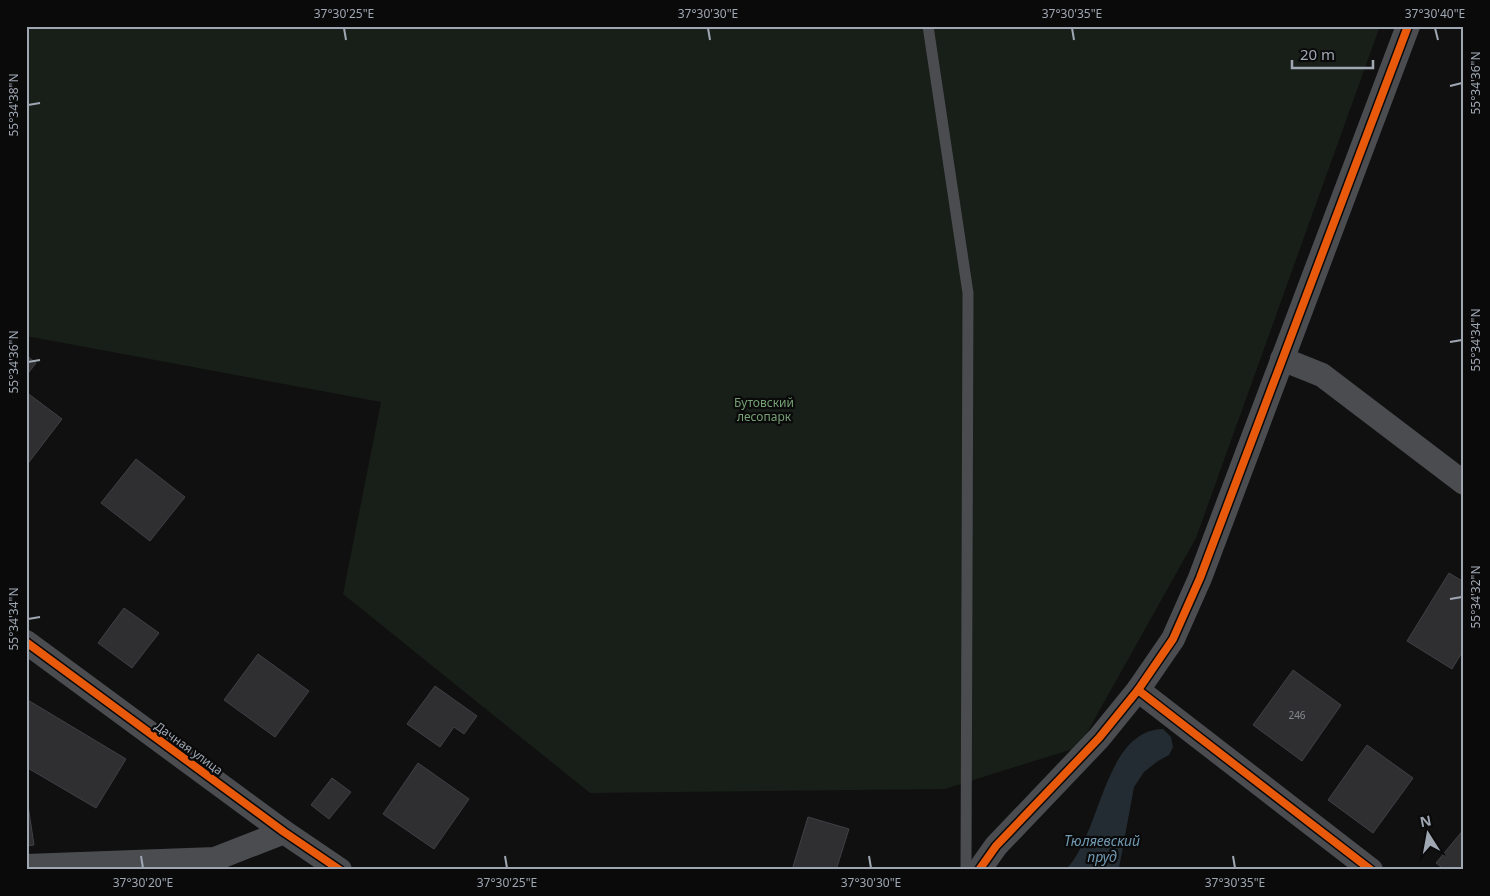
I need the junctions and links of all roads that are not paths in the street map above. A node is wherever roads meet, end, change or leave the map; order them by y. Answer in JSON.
{"nodes":[{"id":1,"x":928,"y":26,"type":"edge"},
{"id":2,"x":1408,"y":26,"type":"edge"},
{"id":3,"x":1282,"y":359,"type":"junction"},
{"id":4,"x":1464,"y":483,"type":"edge"},
{"id":5,"x":26,"y":642,"type":"edge"},
{"id":6,"x":1138,"y":690,"type":"junction"},
{"id":7,"x":284,"y":832,"type":"junction"},
{"id":8,"x":26,"y":866,"type":"edge"},
{"id":9,"x":340,"y":870,"type":"edge"},
{"id":10,"x":966,"y":870,"type":"edge"},
{"id":11,"x":979,"y":870,"type":"edge"},
{"id":12,"x":1371,"y":870,"type":"edge"}],
"edges":[{"from":1,"to":10,"type":"lane"},
{"from":2,"to":3,"type":"street"},
{"from":3,"to":4,"type":"street"},
{"from":3,"to":6,"type":"street"},
{"from":5,"to":7,"type":"street","name":"Дачная улица"},
{"from":6,"to":11,"type":"street"},
{"from":6,"to":12,"type":"street"},
{"from":7,"to":8,"type":"street"},
{"from":7,"to":9,"type":"street","name":"Дачная улица"}]}
